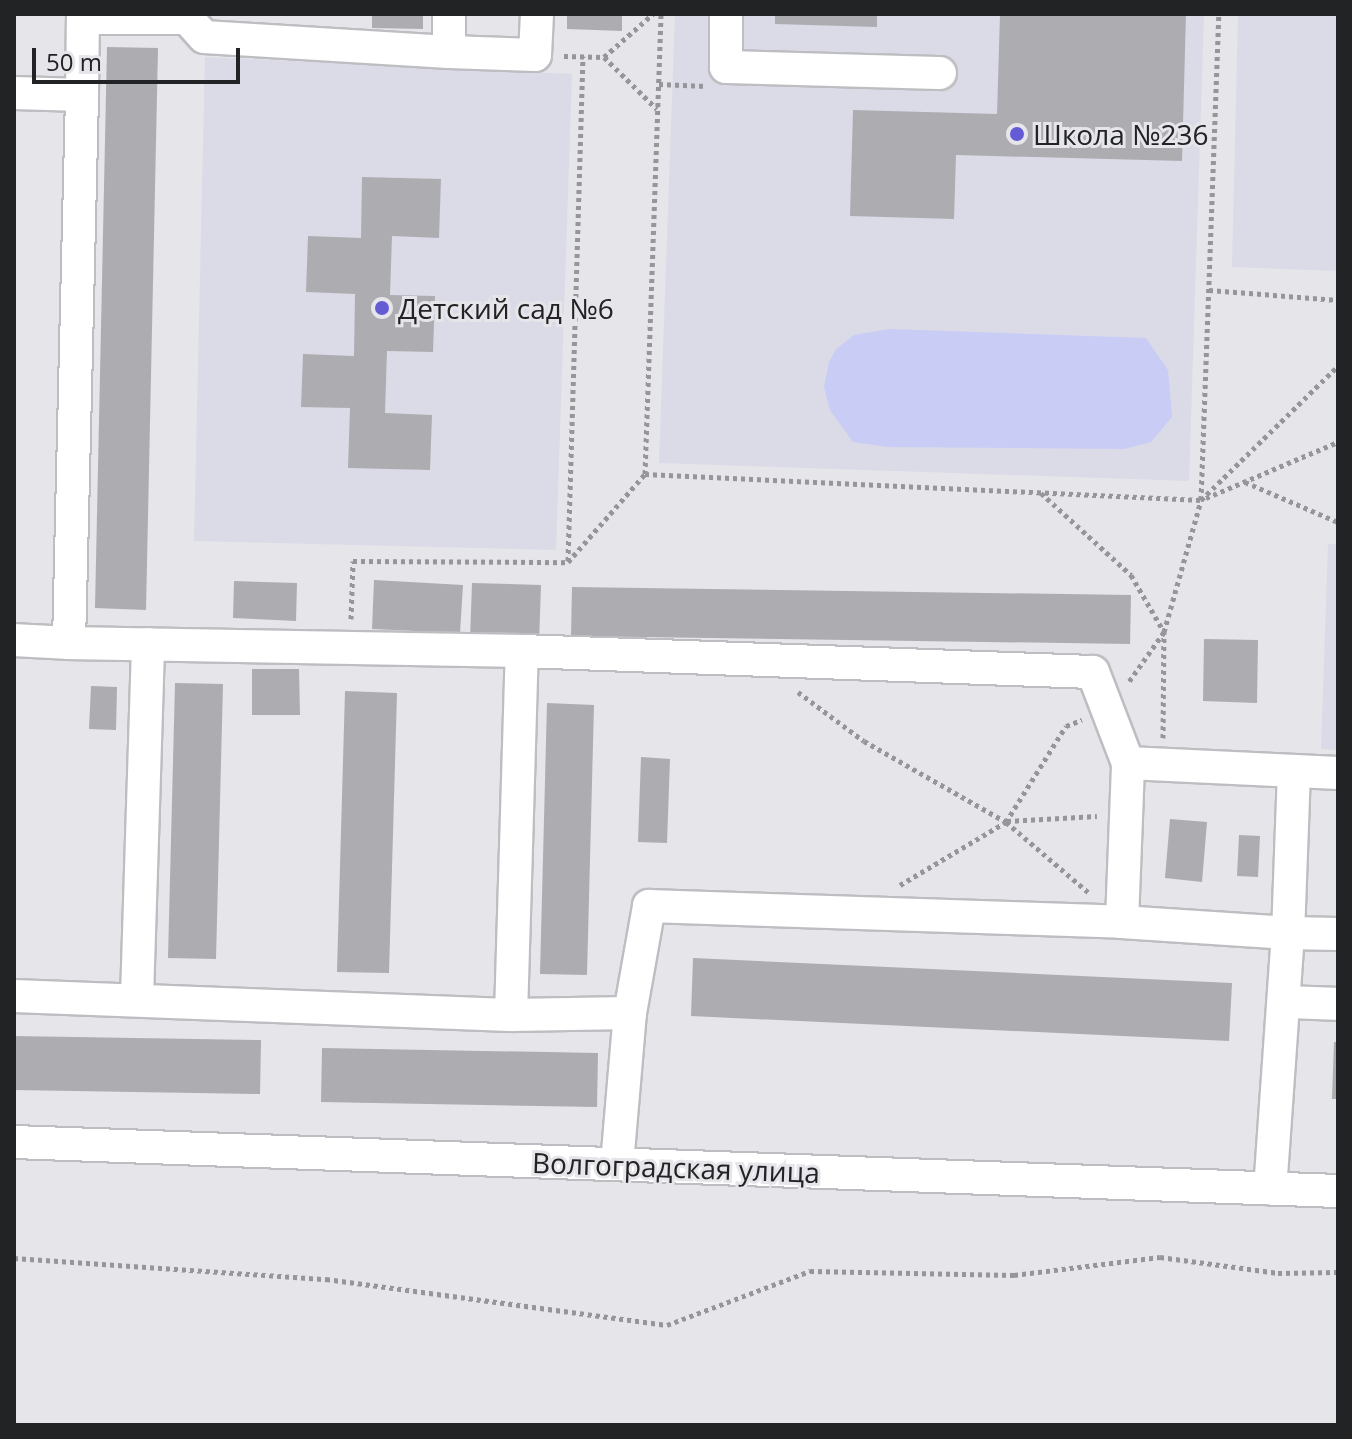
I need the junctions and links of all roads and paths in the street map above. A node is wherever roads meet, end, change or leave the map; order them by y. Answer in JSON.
{"nodes":[{"id":1,"x":449,"y":14,"type":"edge"},
{"id":2,"x":537,"y":14,"type":"edge"},
{"id":3,"x":653,"y":14,"type":"edge"},
{"id":4,"x":661,"y":14,"type":"edge"},
{"id":5,"x":726,"y":14,"type":"edge"},
{"id":6,"x":1219,"y":14,"type":"edge"},
{"id":7,"x":187,"y":16,"type":"edge"},
{"id":8,"x":449,"y":52,"type":"junction"},
{"id":9,"x":535,"y":55,"type":"junction"},
{"id":10,"x":583,"y":56,"type":"junction"},
{"id":11,"x":604,"y":57,"type":"junction"},
{"id":12,"x":726,"y":67,"type":"junction"},
{"id":13,"x":940,"y":73,"type":"dead end"},
{"id":14,"x":659,"y":84,"type":"junction"},
{"id":15,"x":14,"y":93,"type":"edge"},
{"id":16,"x":82,"y":95,"type":"junction"},
{"id":17,"x":658,"y":109,"type":"junction"},
{"id":18,"x":1209,"y":290,"type":"junction"},
{"id":19,"x":1338,"y":300,"type":"edge"},
{"id":20,"x":1338,"y":366,"type":"edge"},
{"id":21,"x":1338,"y":442,"type":"edge"},
{"id":22,"x":645,"y":474,"type":"junction"},
{"id":23,"x":1244,"y":482,"type":"junction"},
{"id":24,"x":1040,"y":492,"type":"junction"},
{"id":25,"x":1201,"y":500,"type":"junction"},
{"id":26,"x":1338,"y":522,"type":"edge"},
{"id":27,"x":568,"y":562,"type":"junction"},
{"id":28,"x":1164,"y":632,"type":"junction"},
{"id":29,"x":14,"y":640,"type":"edge"},
{"id":30,"x":69,"y":643,"type":"junction"},
{"id":31,"x":148,"y":644,"type":"junction"},
{"id":32,"x":350,"y":648,"type":"junction"},
{"id":33,"x":522,"y":651,"type":"junction"},
{"id":34,"x":756,"y":660,"type":"junction"},
{"id":35,"x":1108,"y":712,"type":"junction"},
{"id":36,"x":1128,"y":763,"type":"junction"},
{"id":37,"x":1162,"y":765,"type":"junction"},
{"id":38,"x":1294,"y":771,"type":"junction"},
{"id":39,"x":1338,"y":773,"type":"edge"},
{"id":40,"x":1129,"y":818,"type":"junction"},
{"id":41,"x":1006,"y":822,"type":"junction"},
{"id":42,"x":853,"y":913,"type":"junction"},
{"id":43,"x":1122,"y":922,"type":"junction"},
{"id":44,"x":1288,"y":933,"type":"junction"},
{"id":45,"x":1338,"y":934,"type":"edge"},
{"id":46,"x":14,"y":996,"type":"edge"},
{"id":47,"x":137,"y":997,"type":"junction"},
{"id":48,"x":1286,"y":1002,"type":"junction"},
{"id":49,"x":1338,"y":1004,"type":"edge"},
{"id":50,"x":630,"y":1013,"type":"junction"},
{"id":51,"x":511,"y":1015,"type":"junction"},
{"id":52,"x":14,"y":1142,"type":"edge"},
{"id":53,"x":617,"y":1164,"type":"junction"},
{"id":54,"x":1270,"y":1188,"type":"junction"},
{"id":55,"x":1338,"y":1191,"type":"edge"},
{"id":56,"x":14,"y":1258,"type":"edge"},
{"id":57,"x":1338,"y":1272,"type":"edge"}],
"edges":[{"from":1,"to":8,"type":"street"},
{"from":2,"to":9,"type":"street"},
{"from":3,"to":11,"type":"path"},
{"from":4,"to":14,"type":"path"},
{"from":5,"to":12,"type":"street"},
{"from":6,"to":18,"type":"path"},
{"from":7,"to":8,"type":"street"},
{"from":7,"to":16,"type":"street"},
{"from":8,"to":9,"type":"street"},
{"from":9,"to":10,"type":"path"},
{"from":10,"to":11,"type":"path"},
{"from":10,"to":27,"type":"path"},
{"from":11,"to":17,"type":"path"},
{"from":12,"to":13,"type":"street"},
{"from":12,"to":14,"type":"path"},
{"from":14,"to":17,"type":"path"},
{"from":15,"to":16,"type":"street"},
{"from":16,"to":30,"type":"street"},
{"from":17,"to":22,"type":"path"},
{"from":18,"to":19,"type":"path"},
{"from":18,"to":25,"type":"path"},
{"from":20,"to":25,"type":"path"},
{"from":21,"to":23,"type":"path"},
{"from":22,"to":24,"type":"path"},
{"from":22,"to":27,"type":"path"},
{"from":23,"to":25,"type":"path"},
{"from":23,"to":26,"type":"path"},
{"from":24,"to":25,"type":"path"},
{"from":24,"to":28,"type":"path"},
{"from":25,"to":28,"type":"path"},
{"from":27,"to":32,"type":"path"},
{"from":28,"to":35,"type":"path"},
{"from":28,"to":37,"type":"path"},
{"from":29,"to":30,"type":"street"},
{"from":30,"to":31,"type":"street"},
{"from":31,"to":32,"type":"street"},
{"from":31,"to":47,"type":"street"},
{"from":32,"to":33,"type":"street"},
{"from":33,"to":34,"type":"street"},
{"from":33,"to":51,"type":"street"},
{"from":34,"to":35,"type":"street"},
{"from":34,"to":41,"type":"path"},
{"from":35,"to":36,"type":"street"},
{"from":35,"to":41,"type":"path"},
{"from":36,"to":37,"type":"street"},
{"from":36,"to":40,"type":"street"},
{"from":37,"to":38,"type":"street"},
{"from":38,"to":39,"type":"street"},
{"from":38,"to":44,"type":"street"},
{"from":40,"to":41,"type":"path"},
{"from":40,"to":43,"type":"street"},
{"from":41,"to":42,"type":"path"},
{"from":41,"to":43,"type":"path"},
{"from":42,"to":43,"type":"street"},
{"from":42,"to":50,"type":"street"},
{"from":43,"to":44,"type":"street"},
{"from":44,"to":45,"type":"street"},
{"from":44,"to":48,"type":"street"},
{"from":46,"to":47,"type":"street"},
{"from":47,"to":51,"type":"street"},
{"from":48,"to":49,"type":"street"},
{"from":48,"to":54,"type":"street"},
{"from":50,"to":51,"type":"street"},
{"from":50,"to":53,"type":"street"},
{"from":52,"to":53,"type":"street","name":"Волгоградская улица"},
{"from":53,"to":54,"type":"street","name":"Волгоградская улица"},
{"from":54,"to":55,"type":"street","name":"Волгоградская улица"},
{"from":56,"to":57,"type":"path"}]}
